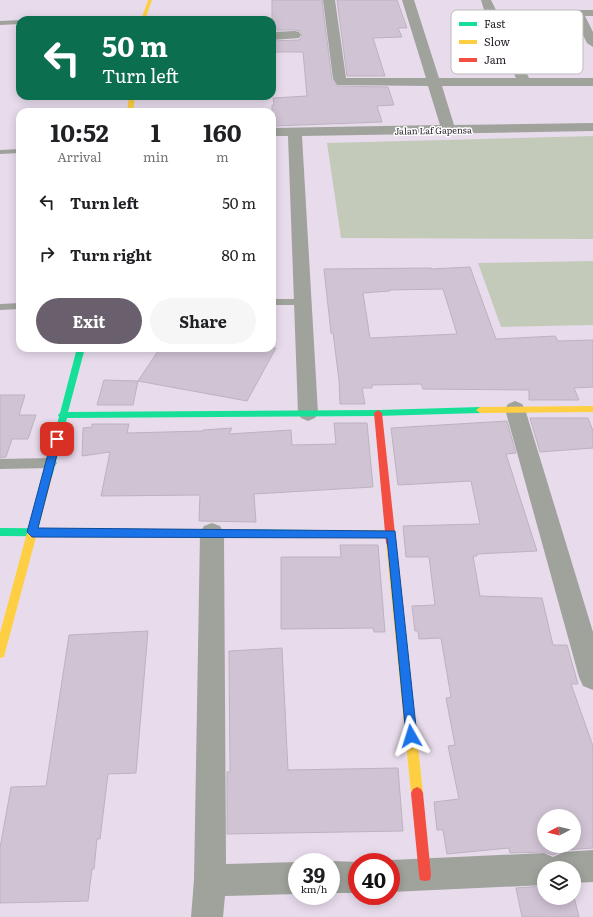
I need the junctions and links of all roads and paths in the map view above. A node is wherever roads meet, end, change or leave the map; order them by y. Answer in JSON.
{"nodes":[{"id":1,"x":150,"y":0,"type":"edge"},
{"id":2,"x":329,"y":0,"type":"edge"},
{"id":3,"x":408,"y":0,"type":"edge"},
{"id":4,"x":485,"y":0,"type":"edge"},
{"id":5,"x":490,"y":10,"type":"edge"},
{"id":6,"x":593,"y":12,"type":"edge"},
{"id":7,"x":583,"y":13,"type":"edge"},
{"id":8,"x":144,"y":16,"type":"edge"},
{"id":9,"x":16,"y":22,"type":"edge"},
{"id":10,"x":0,"y":23,"type":"edge"},
{"id":11,"x":583,"y":24,"type":"edge"},
{"id":12,"x":295,"y":35,"type":"dead end"},
{"id":13,"x":276,"y":36,"type":"edge"},
{"id":14,"x":593,"y":43,"type":"edge"},
{"id":15,"x":521,"y":74,"type":"edge"},
{"id":16,"x":524,"y":81,"type":"junction"},
{"id":17,"x":433,"y":82,"type":"junction"},
{"id":18,"x":593,"y":82,"type":"edge"},
{"id":19,"x":593,"y":127,"type":"edge"},
{"id":20,"x":449,"y":130,"type":"junction"},
{"id":21,"x":276,"y":132,"type":"edge"},
{"id":22,"x":295,"y":132,"type":"junction"},
{"id":23,"x":16,"y":151,"type":"edge"},
{"id":24,"x":0,"y":152,"type":"edge"},
{"id":25,"x":276,"y":302,"type":"edge"},
{"id":26,"x":304,"y":302,"type":"junction"},
{"id":27,"x":16,"y":306,"type":"edge"},
{"id":28,"x":0,"y":307,"type":"edge"},
{"id":29,"x":79,"y":352,"type":"edge"},
{"id":30,"x":515,"y":409,"type":"junction"},
{"id":31,"x":593,"y":409,"type":"edge"},
{"id":32,"x":308,"y":413,"type":"junction"},
{"id":33,"x":378,"y":413,"type":"junction"},
{"id":34,"x":62,"y":415,"type":"junction"},
{"id":35,"x":52,"y":463,"type":"junction"},
{"id":36,"x":0,"y":464,"type":"edge"},
{"id":37,"x":0,"y":532,"type":"edge"},
{"id":38,"x":32,"y":532,"type":"junction"},
{"id":39,"x":212,"y":533,"type":"junction"},
{"id":40,"x":392,"y":534,"type":"junction"},
{"id":41,"x":7,"y":598,"type":"edge"},
{"id":42,"x":0,"y":653,"type":"edge"},
{"id":43,"x":593,"y":677,"type":"edge"},
{"id":44,"x":593,"y":866,"type":"edge"},
{"id":45,"x":581,"y":867,"type":"edge"},
{"id":46,"x":537,"y":869,"type":"edge"},
{"id":47,"x":400,"y":876,"type":"edge"},
{"id":48,"x":425,"y":876,"type":"junction"},
{"id":49,"x":288,"y":878,"type":"edge"},
{"id":50,"x":210,"y":880,"type":"junction"},
{"id":51,"x":207,"y":917,"type":"edge"}],
"edges":[{"from":1,"to":8,"type":"street"},
{"from":2,"to":17,"type":"street"},
{"from":3,"to":17,"type":"street"},
{"from":4,"to":5,"type":"street"},
{"from":6,"to":7,"type":"street"},
{"from":9,"to":10,"type":"lane"},
{"from":11,"to":14,"type":"street"},
{"from":12,"to":13,"type":"street"},
{"from":15,"to":16,"type":"street"},
{"from":16,"to":17,"type":"street"},
{"from":16,"to":18,"type":"street"},
{"from":17,"to":20,"type":"street"},
{"from":19,"to":20,"type":"street","name":"Jalan Laf Gapensa"},
{"from":20,"to":22,"type":"street","name":"Jalan Laf Gapensa"},
{"from":21,"to":22,"type":"street","name":"Jalan Laf Gapensa"},
{"from":22,"to":26,"type":"street"},
{"from":23,"to":24,"type":"lane"},
{"from":25,"to":26,"type":"lane"},
{"from":26,"to":32,"type":"street"},
{"from":27,"to":28,"type":"lane"},
{"from":29,"to":34,"type":"street"},
{"from":30,"to":31,"type":"street"},
{"from":30,"to":33,"type":"street"},
{"from":30,"to":43,"type":"street"},
{"from":32,"to":33,"type":"street"},
{"from":32,"to":34,"type":"street"},
{"from":33,"to":40,"type":"street"},
{"from":34,"to":35,"type":"street"},
{"from":35,"to":36,"type":"lane"},
{"from":35,"to":38,"type":"street"},
{"from":37,"to":38,"type":"street"},
{"from":38,"to":39,"type":"street"},
{"from":38,"to":41,"type":"street"},
{"from":39,"to":40,"type":"street"},
{"from":39,"to":50,"type":"street"},
{"from":40,"to":48,"type":"street"},
{"from":41,"to":42,"type":"street"},
{"from":44,"to":45,"type":"street"},
{"from":46,"to":48,"type":"street"},
{"from":47,"to":48,"type":"street"},
{"from":49,"to":50,"type":"street"},
{"from":50,"to":51,"type":"street"}]}
